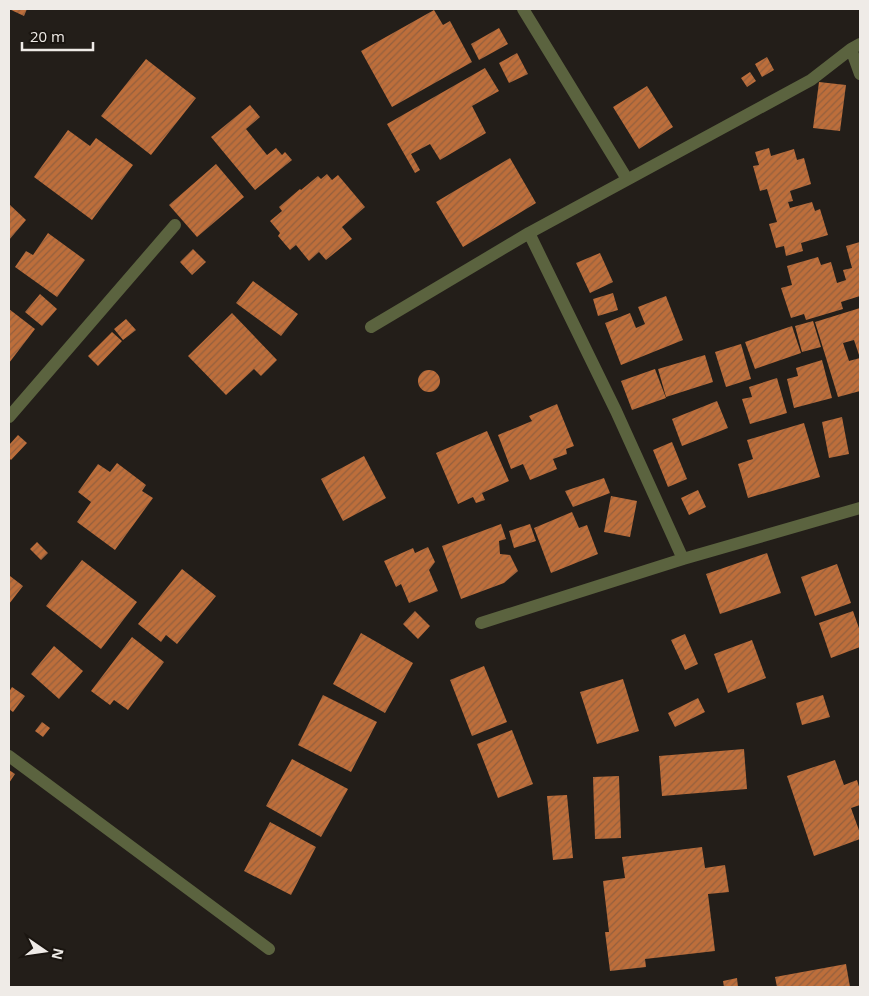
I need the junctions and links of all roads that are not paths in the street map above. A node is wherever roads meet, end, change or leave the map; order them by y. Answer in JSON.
{"nodes":[{"id":1,"x":523,"y":9,"type":"edge"},
{"id":2,"x":856,"y":47,"type":"edge"},
{"id":3,"x":860,"y":74,"type":"edge"},
{"id":4,"x":627,"y":179,"type":"junction"},
{"id":5,"x":175,"y":225,"type":"dead end"},
{"id":6,"x":528,"y":233,"type":"junction"},
{"id":7,"x":371,"y":327,"type":"dead end"},
{"id":8,"x":9,"y":417,"type":"edge"},
{"id":9,"x":860,"y":508,"type":"edge"},
{"id":10,"x":683,"y":559,"type":"junction"},
{"id":11,"x":481,"y":623,"type":"dead end"},
{"id":12,"x":9,"y":756,"type":"edge"},
{"id":13,"x":269,"y":950,"type":"dead end"}],
"edges":[{"from":1,"to":4,"type":"street"},
{"from":2,"to":3,"type":"street"},
{"from":2,"to":4,"type":"street"},
{"from":4,"to":6,"type":"street"},
{"from":5,"to":8,"type":"street"},
{"from":6,"to":7,"type":"street"},
{"from":6,"to":10,"type":"street"},
{"from":9,"to":10,"type":"street"},
{"from":10,"to":11,"type":"street"},
{"from":12,"to":13,"type":"street"}]}
